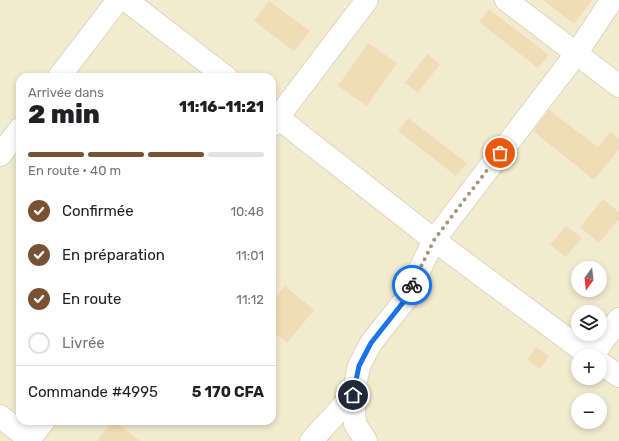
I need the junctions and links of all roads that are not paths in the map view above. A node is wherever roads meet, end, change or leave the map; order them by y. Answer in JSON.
{"nodes":[{"id":1,"x":118,"y":0,"type":"edge"},
{"id":2,"x":126,"y":0,"type":"edge"},
{"id":3,"x":367,"y":0,"type":"edge"},
{"id":4,"x":506,"y":0,"type":"edge"},
{"id":5,"x":612,"y":0,"type":"edge"},
{"id":6,"x":576,"y":54,"type":"junction"},
{"id":7,"x":62,"y":73,"type":"edge"},
{"id":8,"x":221,"y":73,"type":"edge"},
{"id":9,"x":619,"y":86,"type":"edge"},
{"id":10,"x":276,"y":115,"type":"edge"},
{"id":11,"x":276,"y":120,"type":"edge"},
{"id":12,"x":16,"y":133,"type":"edge"},
{"id":13,"x":0,"y":155,"type":"edge"},
{"id":14,"x":434,"y":240,"type":"junction"},
{"id":15,"x":619,"y":319,"type":"edge"},
{"id":16,"x":582,"y":349,"type":"edge"},
{"id":17,"x":596,"y":349,"type":"edge"},
{"id":18,"x":607,"y":368,"type":"edge"},
{"id":19,"x":619,"y":376,"type":"edge"},
{"id":20,"x":353,"y":395,"type":"junction"},
{"id":21,"x":0,"y":416,"type":"edge"},
{"id":22,"x":41,"y":425,"type":"edge"},
{"id":23,"x":30,"y":440,"type":"edge"},
{"id":24,"x":310,"y":441,"type":"edge"},
{"id":25,"x":366,"y":441,"type":"edge"}],
"edges":[{"from":1,"to":7,"type":"street"},
{"from":2,"to":8,"type":"street"},
{"from":3,"to":10,"type":"street"},
{"from":4,"to":6,"type":"street"},
{"from":5,"to":6,"type":"street"},
{"from":6,"to":9,"type":"street"},
{"from":6,"to":14,"type":"street"},
{"from":11,"to":14,"type":"street"},
{"from":12,"to":13,"type":"street"},
{"from":14,"to":16,"type":"street"},
{"from":14,"to":20,"type":"street"},
{"from":15,"to":17,"type":"street"},
{"from":18,"to":19,"type":"street"},
{"from":20,"to":24,"type":"street"},
{"from":20,"to":25,"type":"street"},
{"from":21,"to":23,"type":"street"},
{"from":22,"to":23,"type":"street"}]}
